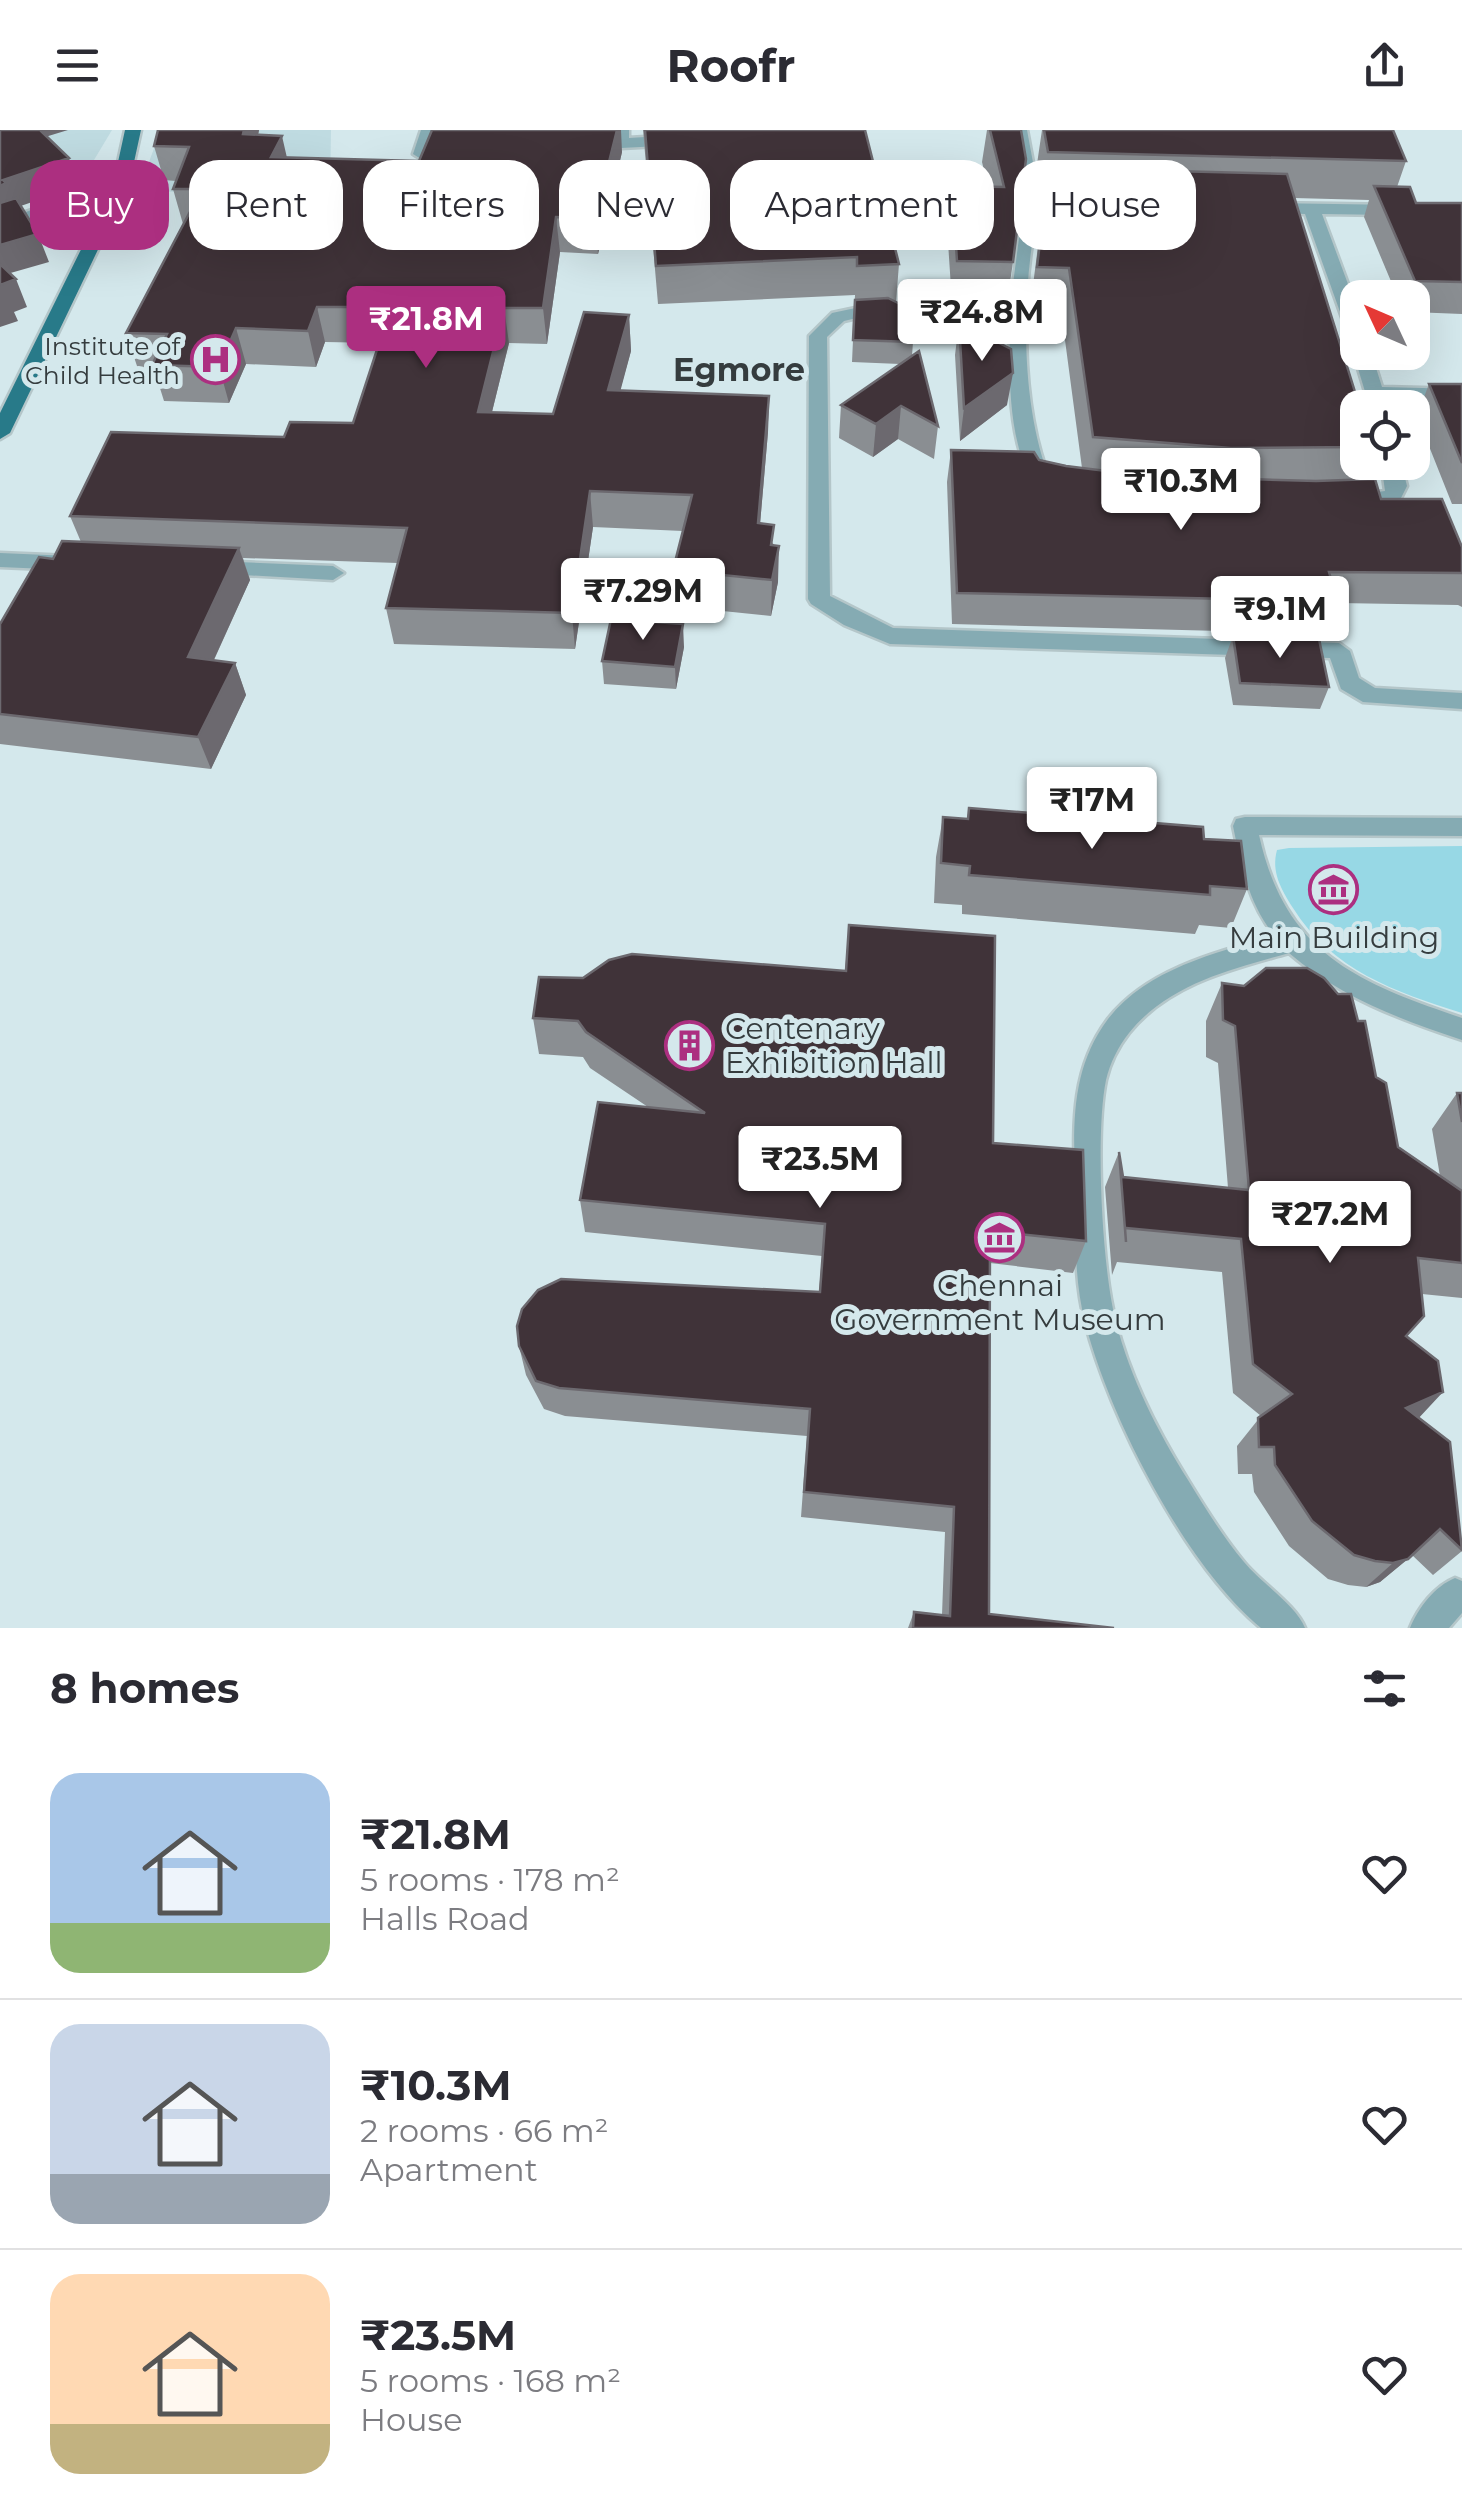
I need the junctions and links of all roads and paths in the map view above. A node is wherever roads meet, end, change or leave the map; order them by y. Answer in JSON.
{"nodes":[{"id":1,"x":133,"y":130,"type":"edge"},
{"id":2,"x":429,"y":130,"type":"edge"},
{"id":3,"x":621,"y":130,"type":"edge"},
{"id":4,"x":1019,"y":130,"type":"edge"},
{"id":5,"x":695,"y":140,"type":"edge"},
{"id":6,"x":421,"y":154,"type":"edge"},
{"id":7,"x":126,"y":160,"type":"edge"},
{"id":8,"x":1025,"y":160,"type":"edge"},
{"id":9,"x":1256,"y":208,"type":"edge"},
{"id":10,"x":1312,"y":210,"type":"junction"},
{"id":11,"x":1462,"y":211,"type":"edge"},
{"id":12,"x":30,"y":216,"type":"edge"},
{"id":13,"x":0,"y":227,"type":"edge"},
{"id":14,"x":89,"y":250,"type":"edge"},
{"id":15,"x":1023,"y":250,"type":"edge"},
{"id":16,"x":1340,"y":287,"type":"edge"},
{"id":17,"x":1018,"y":313,"type":"junction"},
{"id":18,"x":1462,"y":395,"type":"edge"},
{"id":19,"x":1430,"y":397,"type":"edge"},
{"id":20,"x":0,"y":433,"type":"edge"},
{"id":21,"x":1396,"y":480,"type":"edge"},
{"id":22,"x":1059,"y":488,"type":"edge"},
{"id":23,"x":1328,"y":501,"type":"edge"},
{"id":24,"x":0,"y":560,"type":"edge"},
{"id":25,"x":101,"y":564,"type":"edge"},
{"id":26,"x":198,"y":568,"type":"edge"},
{"id":27,"x":333,"y":573,"type":"dead end"},
{"id":28,"x":1462,"y":701,"type":"edge"},
{"id":29,"x":1462,"y":827,"type":"edge"},
{"id":30,"x":1295,"y":941,"type":"junction"},
{"id":31,"x":1462,"y":1029,"type":"edge"},
{"id":32,"x":1455,"y":1596,"type":"dead end"},
{"id":33,"x":1288,"y":1628,"type":"edge"},
{"id":34,"x":1427,"y":1628,"type":"edge"}],
"edges":[{"from":1,"to":7,"type":"main road"},
{"from":2,"to":6,"type":"street"},
{"from":3,"to":5,"type":"street"},
{"from":4,"to":8,"type":"street"},
{"from":9,"to":10,"type":"street"},
{"from":10,"to":11,"type":"street"},
{"from":10,"to":16,"type":"street"},
{"from":12,"to":13,"type":"street"},
{"from":14,"to":20,"type":"main road"},
{"from":15,"to":17,"type":"street"},
{"from":17,"to":22,"type":"street"},
{"from":17,"to":28,"type":"street"},
{"from":18,"to":19,"type":"street"},
{"from":21,"to":23,"type":"street"},
{"from":24,"to":25,"type":"street"},
{"from":26,"to":27,"type":"street"},
{"from":29,"to":30,"type":"street"},
{"from":30,"to":31,"type":"street"},
{"from":30,"to":33,"type":"street"},
{"from":32,"to":34,"type":"street"}]}
